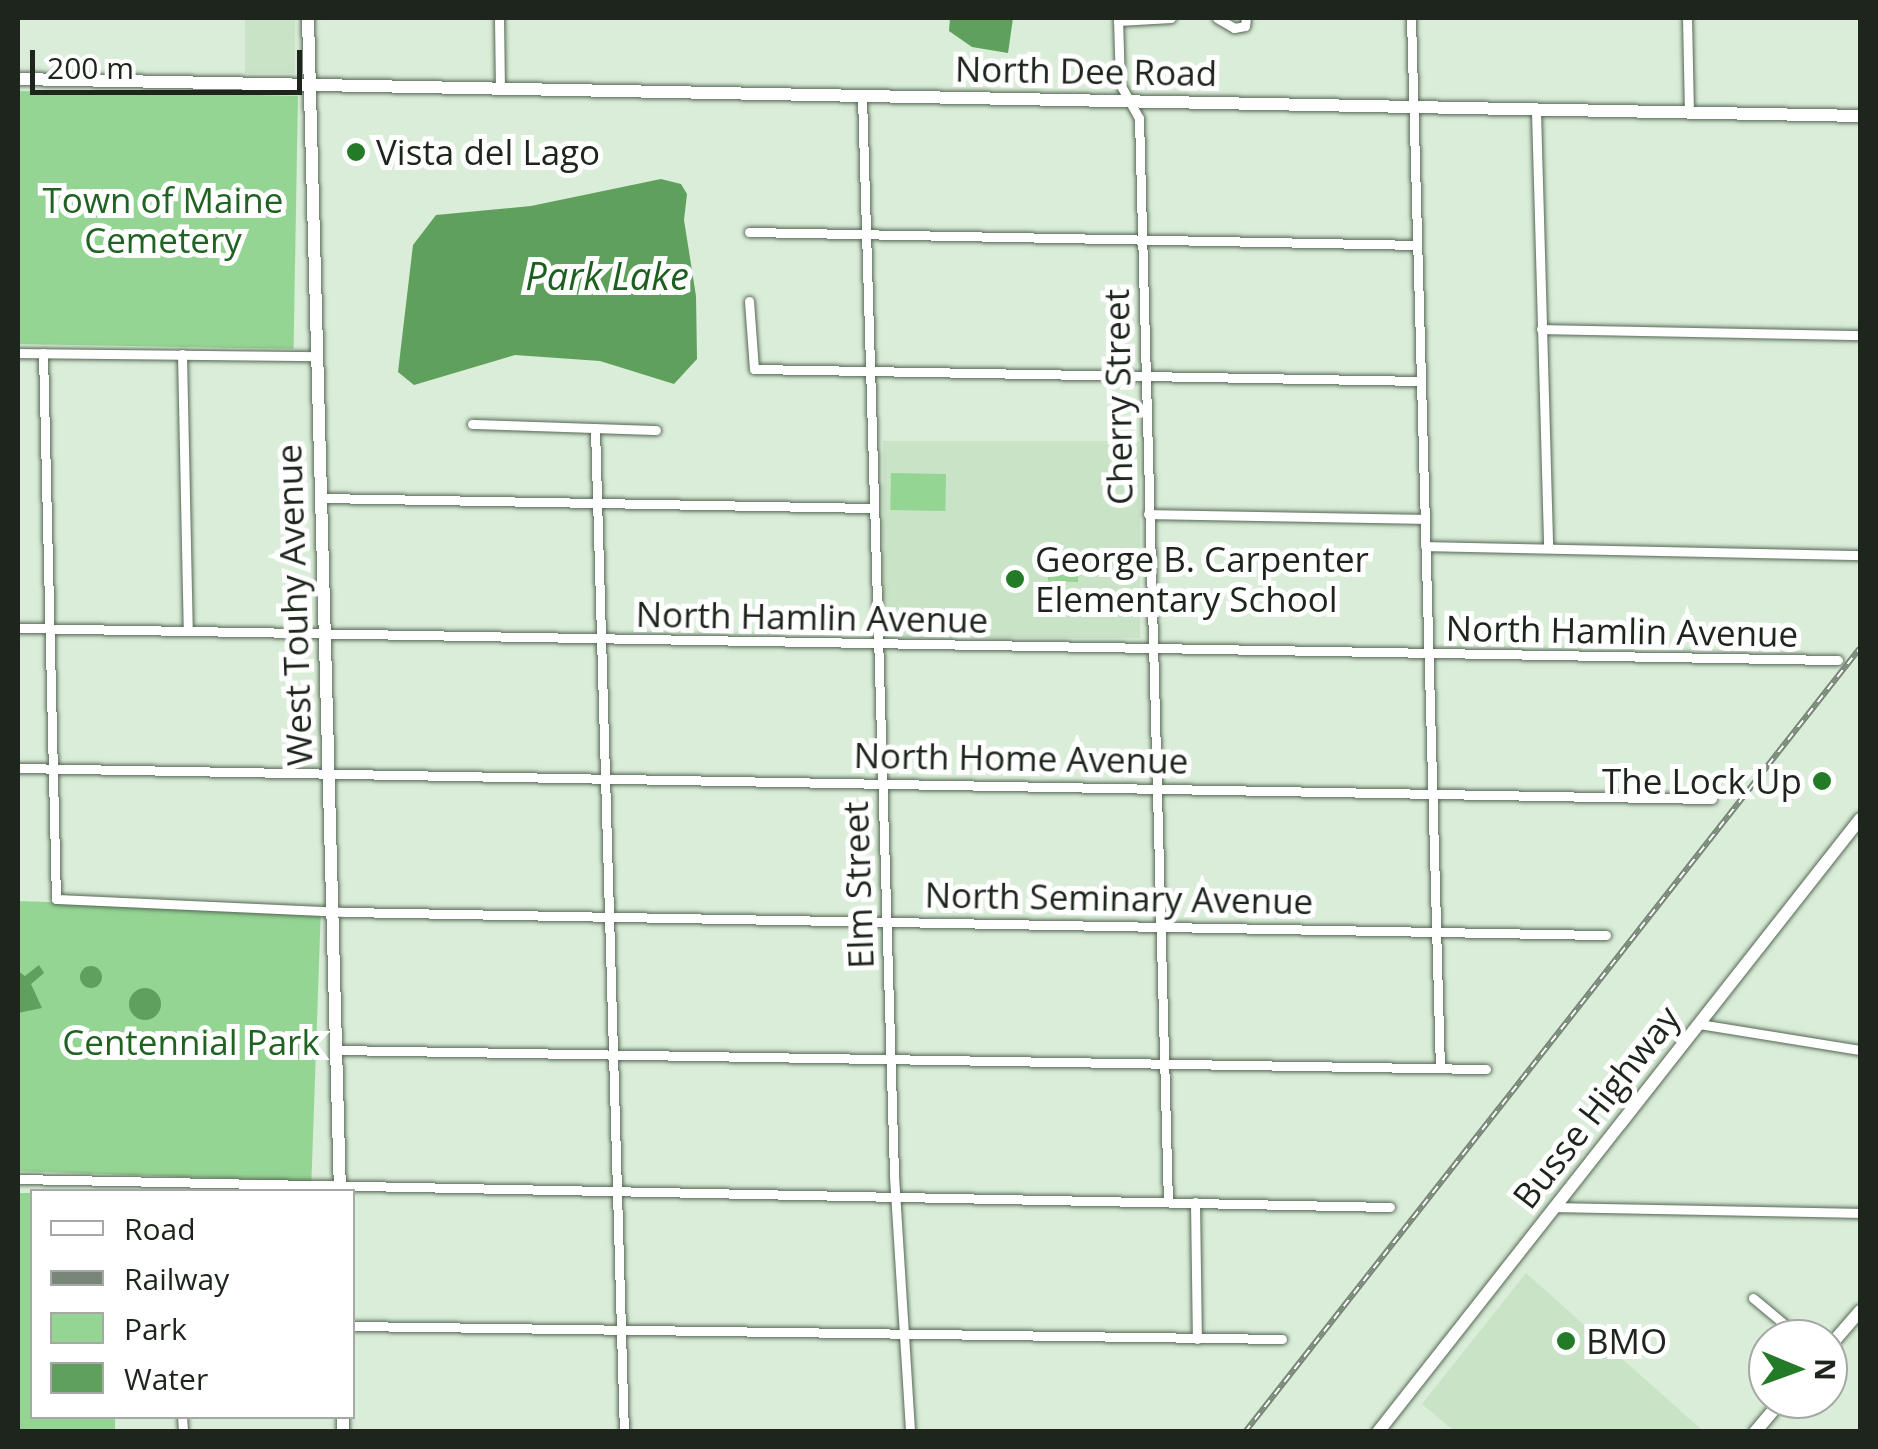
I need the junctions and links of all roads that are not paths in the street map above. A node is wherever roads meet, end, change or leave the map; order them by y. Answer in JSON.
{"nodes":[{"id":1,"x":308,"y":18,"type":"edge"},
{"id":2,"x":499,"y":18,"type":"edge"},
{"id":3,"x":1171,"y":18,"type":"edge"},
{"id":4,"x":1217,"y":18,"type":"edge"},
{"id":5,"x":1246,"y":18,"type":"edge"},
{"id":6,"x":1412,"y":18,"type":"edge"},
{"id":7,"x":1687,"y":18,"type":"edge"},
{"id":8,"x":1118,"y":19,"type":"edge"},
{"id":9,"x":18,"y":79,"type":"edge"},
{"id":10,"x":310,"y":86,"type":"junction"},
{"id":11,"x":500,"y":90,"type":"junction"},
{"id":12,"x":862,"y":96,"type":"junction"},
{"id":13,"x":1130,"y":101,"type":"junction"},
{"id":14,"x":1414,"y":107,"type":"junction"},
{"id":15,"x":1536,"y":110,"type":"junction"},
{"id":16,"x":1689,"y":113,"type":"junction"},
{"id":17,"x":1860,"y":116,"type":"edge"},
{"id":18,"x":749,"y":232,"type":"dead end"},
{"id":19,"x":866,"y":233,"type":"junction"},
{"id":20,"x":1142,"y":238,"type":"junction"},
{"id":21,"x":1417,"y":244,"type":"junction"},
{"id":22,"x":749,"y":302,"type":"dead end"},
{"id":23,"x":1541,"y":329,"type":"junction"},
{"id":24,"x":1860,"y":336,"type":"edge"},
{"id":25,"x":18,"y":353,"type":"edge"},
{"id":26,"x":43,"y":353,"type":"junction"},
{"id":27,"x":182,"y":354,"type":"junction"},
{"id":28,"x":318,"y":356,"type":"junction"},
{"id":29,"x":870,"y":371,"type":"junction"},
{"id":30,"x":1146,"y":377,"type":"junction"},
{"id":31,"x":1421,"y":381,"type":"junction"},
{"id":32,"x":472,"y":424,"type":"dead end"},
{"id":33,"x":596,"y":428,"type":"junction"},
{"id":34,"x":656,"y":430,"type":"dead end"},
{"id":35,"x":322,"y":498,"type":"junction"},
{"id":36,"x":598,"y":503,"type":"junction"},
{"id":37,"x":874,"y":508,"type":"junction"},
{"id":38,"x":1148,"y":514,"type":"junction"},
{"id":39,"x":1425,"y":519,"type":"junction"},
{"id":40,"x":1425,"y":546,"type":"junction"},
{"id":41,"x":1548,"y":548,"type":"junction"},
{"id":42,"x":1860,"y":555,"type":"edge"},
{"id":43,"x":18,"y":628,"type":"edge"},
{"id":44,"x":51,"y":629,"type":"junction"},
{"id":45,"x":188,"y":631,"type":"junction"},
{"id":46,"x":325,"y":636,"type":"junction"},
{"id":47,"x":601,"y":641,"type":"junction"},
{"id":48,"x":878,"y":646,"type":"junction"},
{"id":49,"x":1153,"y":652,"type":"junction"},
{"id":50,"x":1428,"y":656,"type":"junction"},
{"id":51,"x":1838,"y":660,"type":"dead end"},
{"id":52,"x":18,"y":768,"type":"edge"},
{"id":53,"x":54,"y":770,"type":"junction"},
{"id":54,"x":329,"y":772,"type":"junction"},
{"id":55,"x":605,"y":778,"type":"junction"},
{"id":56,"x":882,"y":783,"type":"junction"},
{"id":57,"x":1156,"y":789,"type":"junction"},
{"id":58,"x":1432,"y":793,"type":"junction"},
{"id":59,"x":1712,"y":799,"type":"dead end"},
{"id":60,"x":1860,"y":819,"type":"edge"},
{"id":61,"x":332,"y":908,"type":"junction"},
{"id":62,"x":608,"y":916,"type":"junction"},
{"id":63,"x":886,"y":922,"type":"junction"},
{"id":64,"x":1160,"y":926,"type":"junction"},
{"id":65,"x":1436,"y":931,"type":"junction"},
{"id":66,"x":1606,"y":935,"type":"dead end"},
{"id":67,"x":1699,"y":1024,"type":"junction"},
{"id":68,"x":1859,"y":1048,"type":"edge"},
{"id":69,"x":336,"y":1050,"type":"junction"},
{"id":70,"x":610,"y":1055,"type":"junction"},
{"id":71,"x":891,"y":1059,"type":"junction"},
{"id":72,"x":1164,"y":1063,"type":"junction"},
{"id":73,"x":1440,"y":1068,"type":"junction"},
{"id":74,"x":1486,"y":1069,"type":"dead end"},
{"id":75,"x":18,"y":1179,"type":"edge"},
{"id":76,"x":180,"y":1187,"type":"edge"},
{"id":77,"x":340,"y":1189,"type":"edge"},
{"id":78,"x":355,"y":1189,"type":"edge"},
{"id":79,"x":616,"y":1192,"type":"junction"},
{"id":80,"x":899,"y":1194,"type":"junction"},
{"id":81,"x":1168,"y":1201,"type":"junction"},
{"id":82,"x":1195,"y":1202,"type":"junction"},
{"id":83,"x":1390,"y":1207,"type":"dead end"},
{"id":84,"x":1554,"y":1208,"type":"junction"},
{"id":85,"x":1860,"y":1213,"type":"edge"},
{"id":86,"x":1753,"y":1298,"type":"dead end"},
{"id":87,"x":1778,"y":1319,"type":"edge"},
{"id":88,"x":355,"y":1326,"type":"edge"},
{"id":89,"x":623,"y":1328,"type":"junction"},
{"id":90,"x":906,"y":1333,"type":"junction"},
{"id":91,"x":1196,"y":1338,"type":"junction"},
{"id":92,"x":1282,"y":1339,"type":"dead end"},
{"id":93,"x":624,"y":1432,"type":"edge"},
{"id":94,"x":910,"y":1432,"type":"edge"},
{"id":95,"x":1378,"y":1432,"type":"edge"}],
"edges":[{"from":1,"to":10,"type":"main road","name":"West Touhy Avenue"},
{"from":2,"to":11,"type":"street"},
{"from":3,"to":8,"type":"street"},
{"from":4,"to":5,"type":"street"},
{"from":6,"to":14,"type":"street"},
{"from":7,"to":16,"type":"street"},
{"from":8,"to":13,"type":"street","name":"Cherry Street"},
{"from":9,"to":10,"type":"main road","name":"North Dee Road"},
{"from":10,"to":11,"type":"main road","name":"North Dee Road"},
{"from":10,"to":28,"type":"main road","name":"West Touhy Avenue"},
{"from":11,"to":12,"type":"main road","name":"North Dee Road"},
{"from":12,"to":13,"type":"main road","name":"North Dee Road"},
{"from":12,"to":19,"type":"street","name":"Elm Street"},
{"from":13,"to":14,"type":"main road","name":"North Dee Road"},
{"from":13,"to":20,"type":"street","name":"Cherry Street"},
{"from":14,"to":15,"type":"main road","name":"North Dee Road"},
{"from":14,"to":21,"type":"street"},
{"from":15,"to":16,"type":"main road","name":"North Dee Road"},
{"from":15,"to":23,"type":"street"},
{"from":16,"to":17,"type":"main road","name":"North Dee Road"},
{"from":18,"to":19,"type":"street"},
{"from":19,"to":20,"type":"street"},
{"from":19,"to":29,"type":"street","name":"Elm Street"},
{"from":20,"to":21,"type":"street"},
{"from":20,"to":30,"type":"street","name":"Cherry Street"},
{"from":21,"to":31,"type":"street"},
{"from":22,"to":29,"type":"street"},
{"from":23,"to":24,"type":"street"},
{"from":23,"to":41,"type":"street"},
{"from":25,"to":26,"type":"street"},
{"from":26,"to":27,"type":"street"},
{"from":26,"to":44,"type":"street"},
{"from":27,"to":28,"type":"street"},
{"from":27,"to":45,"type":"street"},
{"from":28,"to":35,"type":"main road","name":"West Touhy Avenue"},
{"from":29,"to":30,"type":"street"},
{"from":29,"to":37,"type":"street","name":"Elm Street"},
{"from":30,"to":31,"type":"street"},
{"from":30,"to":38,"type":"street","name":"Cherry Street"},
{"from":31,"to":39,"type":"street"},
{"from":32,"to":33,"type":"street"},
{"from":33,"to":34,"type":"street"},
{"from":33,"to":36,"type":"street"},
{"from":35,"to":36,"type":"street"},
{"from":35,"to":46,"type":"main road","name":"West Touhy Avenue"},
{"from":36,"to":37,"type":"street"},
{"from":36,"to":47,"type":"street"},
{"from":37,"to":48,"type":"street","name":"Elm Street"},
{"from":38,"to":39,"type":"street"},
{"from":38,"to":49,"type":"street","name":"Cherry Street"},
{"from":39,"to":40,"type":"street"},
{"from":40,"to":41,"type":"street"},
{"from":40,"to":50,"type":"street"},
{"from":41,"to":42,"type":"street"},
{"from":43,"to":44,"type":"street","name":"North Hamlin Avenue"},
{"from":44,"to":45,"type":"street","name":"North Hamlin Avenue"},
{"from":44,"to":53,"type":"street"},
{"from":45,"to":46,"type":"street","name":"North Hamlin Avenue"},
{"from":46,"to":47,"type":"street","name":"North Hamlin Avenue"},
{"from":46,"to":54,"type":"main road","name":"West Touhy Avenue"},
{"from":47,"to":48,"type":"street","name":"North Hamlin Avenue"},
{"from":47,"to":55,"type":"street"},
{"from":48,"to":49,"type":"street","name":"North Hamlin Avenue"},
{"from":48,"to":56,"type":"street","name":"Elm Street"},
{"from":49,"to":50,"type":"street","name":"North Hamlin Avenue"},
{"from":49,"to":57,"type":"street","name":"Cherry Street"},
{"from":50,"to":51,"type":"street","name":"North Hamlin Avenue"},
{"from":50,"to":58,"type":"street"},
{"from":52,"to":53,"type":"street","name":"North Home Avenue"},
{"from":53,"to":54,"type":"street","name":"North Home Avenue"},
{"from":53,"to":61,"type":"street","name":"North Seminary Avenue"},
{"from":54,"to":55,"type":"street","name":"North Home Avenue"},
{"from":54,"to":61,"type":"main road","name":"West Touhy Avenue"},
{"from":55,"to":56,"type":"street","name":"North Home Avenue"},
{"from":55,"to":62,"type":"street"},
{"from":56,"to":57,"type":"street","name":"North Home Avenue"},
{"from":56,"to":63,"type":"street","name":"Elm Street"},
{"from":57,"to":58,"type":"street","name":"North Home Avenue"},
{"from":57,"to":64,"type":"street","name":"Cherry Street"},
{"from":58,"to":59,"type":"street","name":"North Home Avenue"},
{"from":58,"to":65,"type":"street"},
{"from":60,"to":67,"type":"main road","name":"Busse Highway"},
{"from":61,"to":62,"type":"street","name":"North Seminary Avenue"},
{"from":61,"to":69,"type":"main road","name":"West Touhy Avenue"},
{"from":62,"to":63,"type":"street","name":"North Seminary Avenue"},
{"from":62,"to":70,"type":"street"},
{"from":63,"to":64,"type":"street","name":"North Seminary Avenue"},
{"from":63,"to":71,"type":"street","name":"Elm Street"},
{"from":64,"to":65,"type":"street","name":"North Seminary Avenue"},
{"from":64,"to":72,"type":"street","name":"Cherry Street"},
{"from":65,"to":66,"type":"street","name":"North Seminary Avenue"},
{"from":65,"to":73,"type":"street"},
{"from":67,"to":68,"type":"street"},
{"from":67,"to":84,"type":"main road","name":"Busse Highway"},
{"from":69,"to":70,"type":"street"},
{"from":69,"to":77,"type":"main road","name":"West Touhy Avenue"},
{"from":70,"to":71,"type":"street"},
{"from":70,"to":79,"type":"street"},
{"from":71,"to":72,"type":"street"},
{"from":71,"to":80,"type":"street","name":"Elm Street"},
{"from":72,"to":73,"type":"street"},
{"from":72,"to":81,"type":"street","name":"Cherry Street"},
{"from":73,"to":74,"type":"street"},
{"from":75,"to":76,"type":"street"},
{"from":76,"to":77,"type":"street"},
{"from":78,"to":79,"type":"street"},
{"from":79,"to":80,"type":"street"},
{"from":79,"to":89,"type":"street"},
{"from":80,"to":81,"type":"street"},
{"from":80,"to":90,"type":"street","name":"Elm Street"},
{"from":81,"to":82,"type":"street"},
{"from":82,"to":83,"type":"street"},
{"from":82,"to":91,"type":"street"},
{"from":84,"to":85,"type":"street"},
{"from":84,"to":95,"type":"main road","name":"Busse Highway"},
{"from":86,"to":87,"type":"street"},
{"from":88,"to":89,"type":"street"},
{"from":89,"to":90,"type":"street"},
{"from":89,"to":93,"type":"street"},
{"from":90,"to":91,"type":"street"},
{"from":90,"to":94,"type":"street","name":"Elm Street"},
{"from":91,"to":92,"type":"street"}]}
